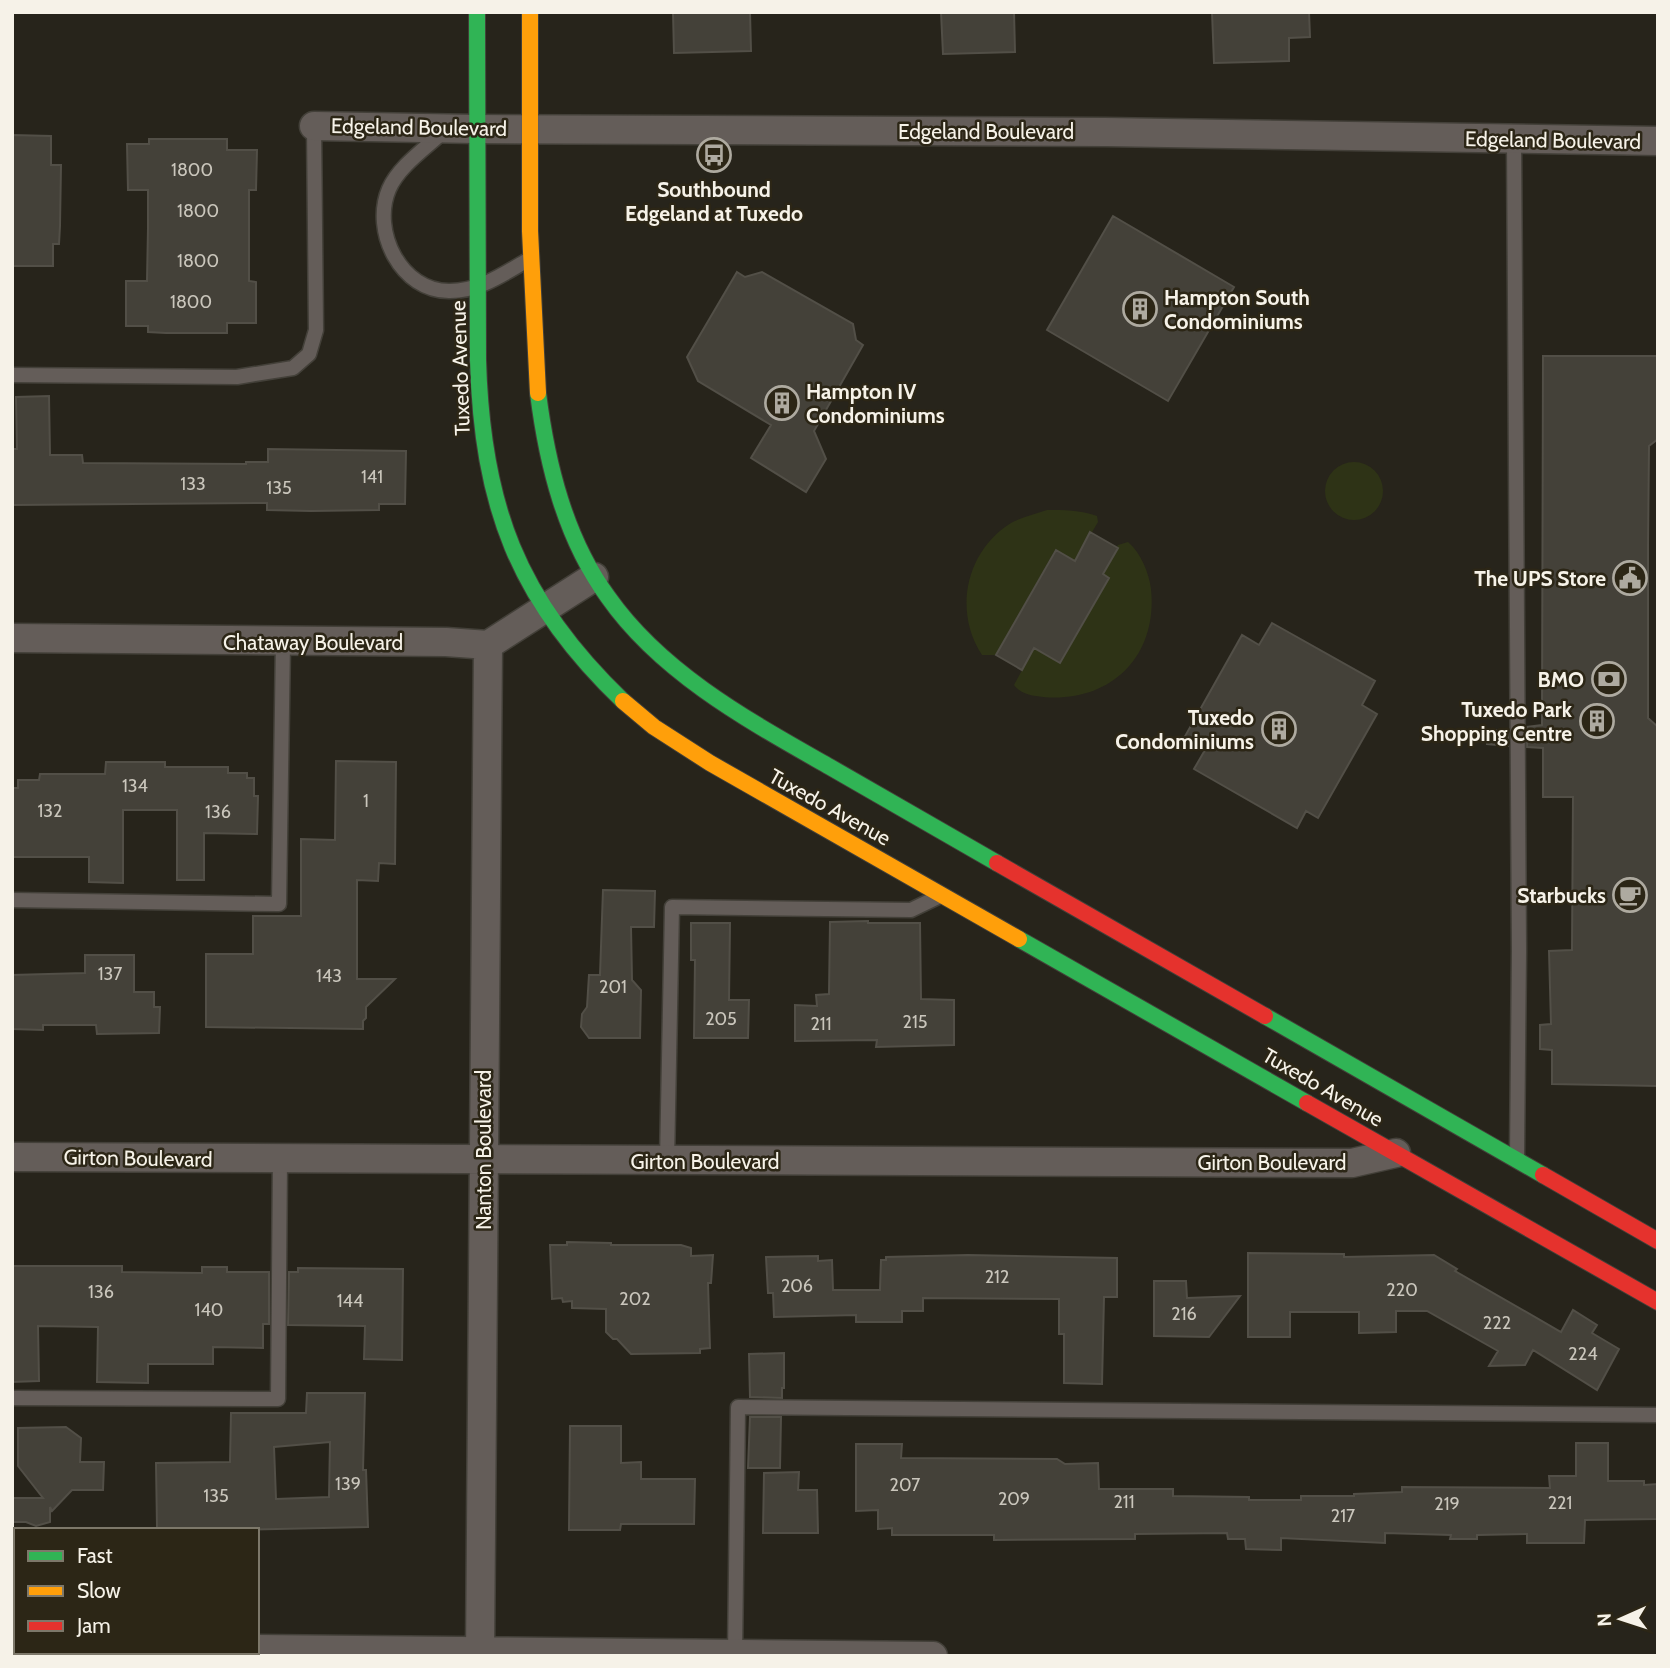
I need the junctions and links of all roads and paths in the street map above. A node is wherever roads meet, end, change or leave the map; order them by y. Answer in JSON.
{"nodes":[{"id":1,"x":477,"y":12,"type":"edge"},
{"id":2,"x":530,"y":12,"type":"edge"},
{"id":3,"x":314,"y":126,"type":"joint"},
{"id":4,"x":448,"y":128,"type":"junction"},
{"id":5,"x":476,"y":129,"type":"junction"},
{"id":6,"x":529,"y":129,"type":"junction"},
{"id":7,"x":1514,"y":139,"type":"junction"},
{"id":8,"x":1658,"y":141,"type":"edge"},
{"id":9,"x":530,"y":259,"type":"junction"},
{"id":10,"x":478,"y":288,"type":"junction"},
{"id":11,"x":12,"y":375,"type":"edge"},
{"id":12,"x":594,"y":577,"type":"junction"},
{"id":13,"x":544,"y":610,"type":"junction"},
{"id":14,"x":12,"y":638,"type":"edge"},
{"id":15,"x":283,"y":642,"type":"junction"},
{"id":16,"x":488,"y":645,"type":"junction"},
{"id":17,"x":942,"y":895,"type":"junction"},
{"id":18,"x":12,"y":900,"type":"edge"},
{"id":19,"x":1396,"y":1153,"type":"junction"},
{"id":20,"x":12,"y":1157,"type":"edge"},
{"id":21,"x":280,"y":1159,"type":"junction"},
{"id":22,"x":483,"y":1160,"type":"junction"},
{"id":23,"x":1517,"y":1160,"type":"junction"},
{"id":24,"x":667,"y":1161,"type":"junction"},
{"id":25,"x":1658,"y":1241,"type":"edge"},
{"id":26,"x":1658,"y":1302,"type":"edge"},
{"id":27,"x":12,"y":1398,"type":"edge"},
{"id":28,"x":1658,"y":1415,"type":"edge"},
{"id":29,"x":259,"y":1649,"type":"edge"},
{"id":30,"x":480,"y":1654,"type":"edge"},
{"id":31,"x":735,"y":1654,"type":"edge"},
{"id":32,"x":933,"y":1656,"type":"edge"}],
"edges":[{"from":1,"to":5,"type":"main road","name":"Tuxedo Avenue"},
{"from":2,"to":6,"type":"main road","name":"Tuxedo Avenue"},
{"from":3,"to":4,"type":"street","name":"Edgeland Boulevard"},
{"from":3,"to":11,"type":"lane"},
{"from":4,"to":5,"type":"street","name":"Edgeland Boulevard"},
{"from":4,"to":10,"type":"lane"},
{"from":5,"to":6,"type":"street","name":"Edgeland Boulevard"},
{"from":5,"to":10,"type":"main road","name":"Tuxedo Avenue"},
{"from":6,"to":7,"type":"street","name":"Edgeland Boulevard"},
{"from":6,"to":9,"type":"main road","name":"Tuxedo Avenue"},
{"from":7,"to":8,"type":"street","name":"Edgeland Boulevard"},
{"from":7,"to":23,"type":"lane"},
{"from":9,"to":10,"type":"lane"},
{"from":9,"to":12,"type":"main road","name":"Tuxedo Avenue"},
{"from":10,"to":13,"type":"main road","name":"Tuxedo Avenue"},
{"from":12,"to":13,"type":"street"},
{"from":12,"to":23,"type":"main road","name":"Tuxedo Avenue"},
{"from":13,"to":16,"type":"street"},
{"from":13,"to":17,"type":"main road","name":"Tuxedo Avenue"},
{"from":14,"to":15,"type":"street","name":"Chataway Boulevard"},
{"from":15,"to":16,"type":"street","name":"Chataway Boulevard"},
{"from":15,"to":18,"type":"lane"},
{"from":16,"to":22,"type":"street","name":"Nanton Boulevard"},
{"from":17,"to":19,"type":"main road","name":"Tuxedo Avenue"},
{"from":17,"to":24,"type":"lane"},
{"from":19,"to":24,"type":"street","name":"Girton Boulevard"},
{"from":19,"to":26,"type":"main road","name":"Tuxedo Avenue"},
{"from":20,"to":21,"type":"street","name":"Girton Boulevard"},
{"from":21,"to":22,"type":"street","name":"Girton Boulevard"},
{"from":21,"to":27,"type":"lane"},
{"from":22,"to":24,"type":"street","name":"Girton Boulevard"},
{"from":22,"to":30,"type":"street","name":"Nanton Boulevard"},
{"from":23,"to":25,"type":"main road","name":"Tuxedo Avenue"},
{"from":28,"to":31,"type":"lane"},
{"from":29,"to":30,"type":"street"},
{"from":30,"to":31,"type":"street"},
{"from":31,"to":32,"type":"street"}]}
